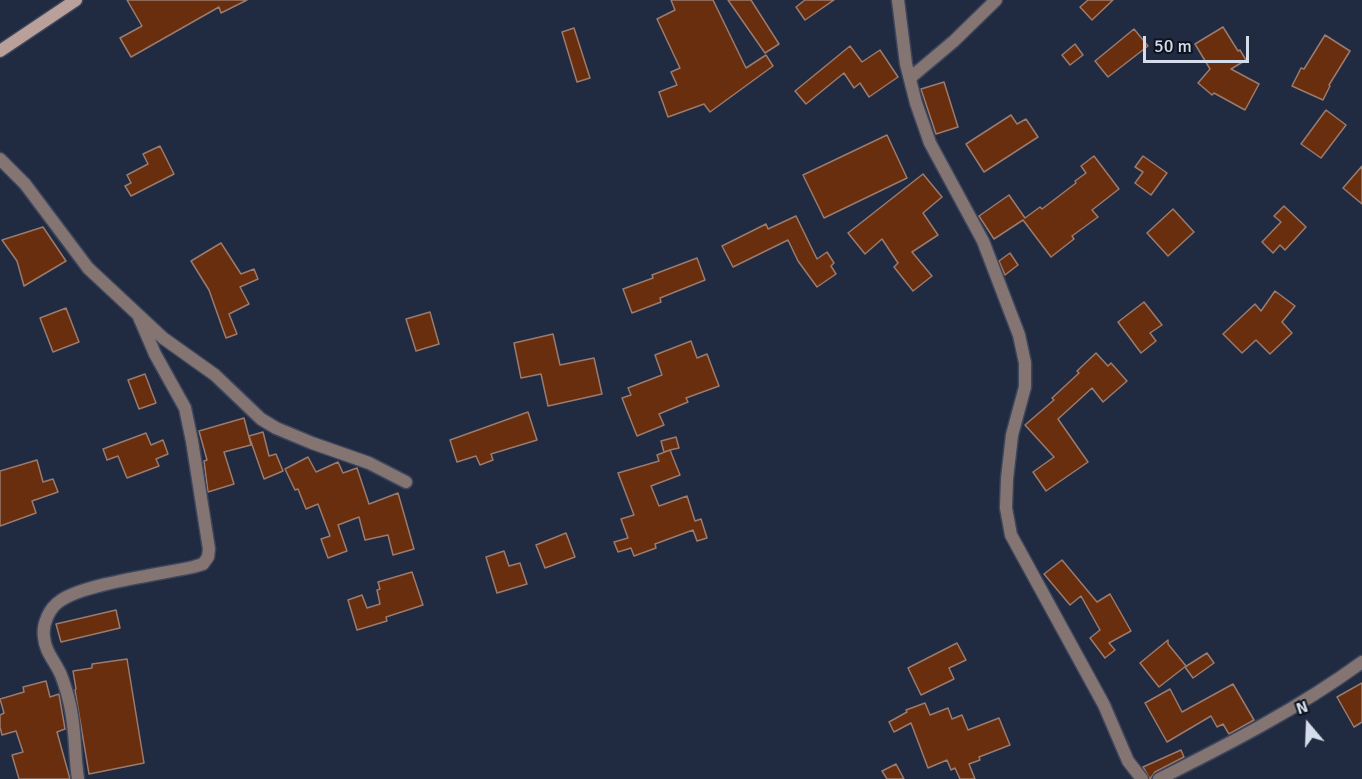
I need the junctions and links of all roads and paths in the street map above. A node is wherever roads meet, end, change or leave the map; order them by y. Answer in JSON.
{"nodes":[{"id":1,"x":76,"y":0,"type":"edge"},
{"id":2,"x":898,"y":0,"type":"edge"},
{"id":3,"x":996,"y":0,"type":"edge"},
{"id":4,"x":0,"y":51,"type":"edge"},
{"id":5,"x":910,"y":78,"type":"junction"},
{"id":6,"x":0,"y":159,"type":"edge"},
{"id":7,"x":139,"y":317,"type":"junction"},
{"id":8,"x":406,"y":482,"type":"dead end"},
{"id":9,"x":1362,"y":662,"type":"edge"},
{"id":10,"x":78,"y":779,"type":"edge"},
{"id":11,"x":1142,"y":779,"type":"edge"},
{"id":12,"x":1159,"y":779,"type":"edge"}],
"edges":[{"from":1,"to":4,"type":"main road"},
{"from":2,"to":5,"type":"street"},
{"from":3,"to":5,"type":"street"},
{"from":5,"to":11,"type":"street"},
{"from":6,"to":7,"type":"street"},
{"from":7,"to":8,"type":"street"},
{"from":7,"to":10,"type":"street"},
{"from":9,"to":12,"type":"street"}]}
